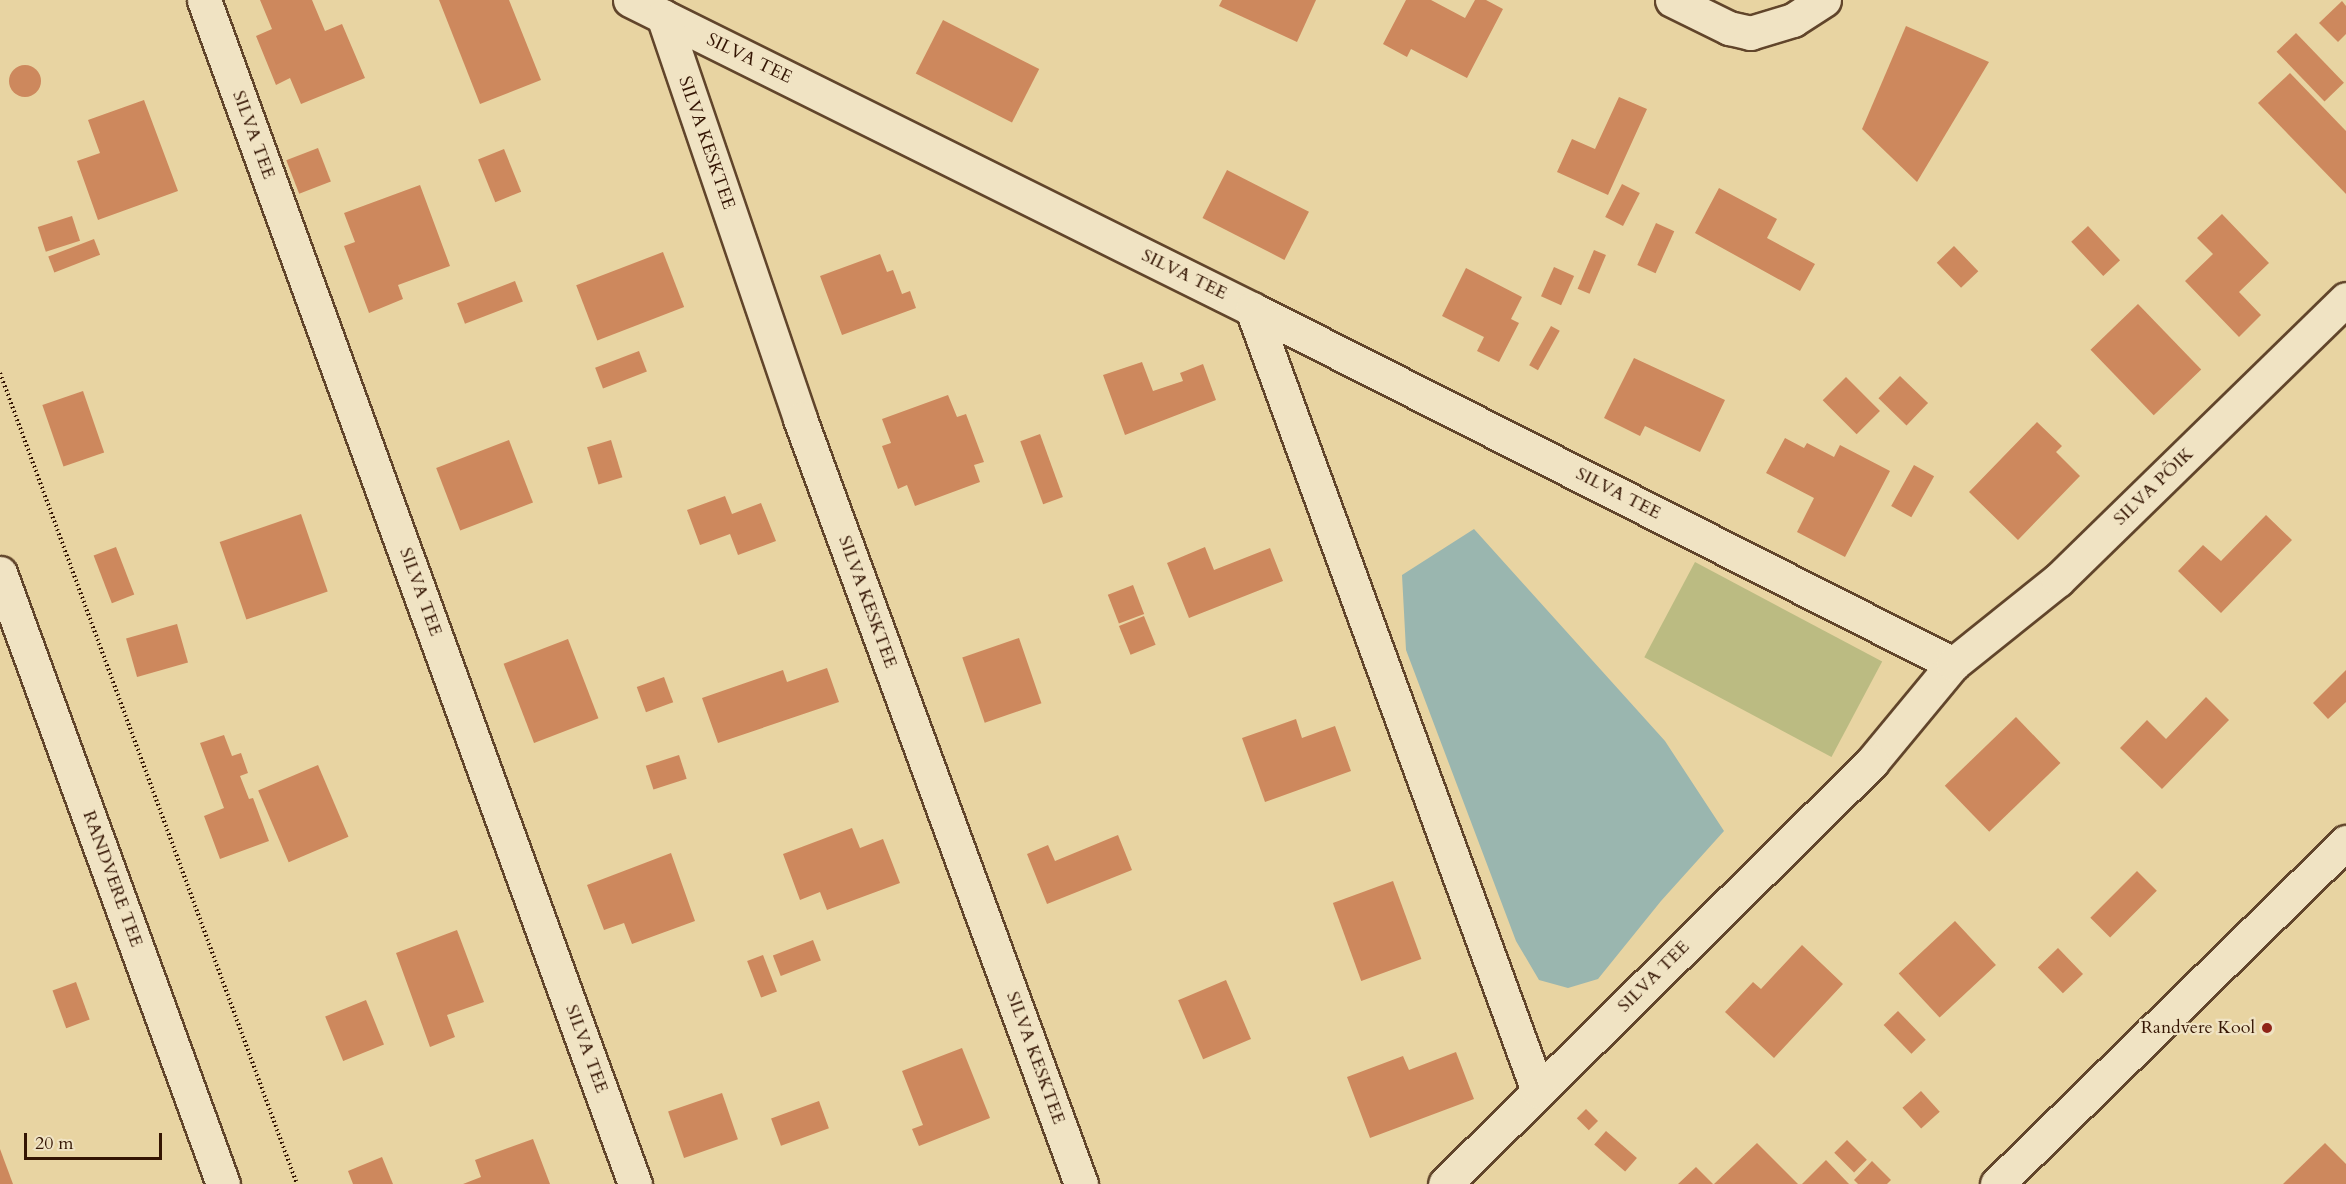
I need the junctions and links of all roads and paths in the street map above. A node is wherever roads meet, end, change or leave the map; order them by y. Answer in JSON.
{"nodes":[{"id":1,"x":204,"y":0,"type":"edge"},
{"id":2,"x":630,"y":0,"type":"edge"},
{"id":3,"x":1672,"y":0,"type":"edge"},
{"id":4,"x":1824,"y":0,"type":"edge"},
{"id":5,"x":663,"y":16,"type":"junction"},
{"id":6,"x":2346,"y":299,"type":"edge"},
{"id":7,"x":1252,"y":309,"type":"junction"},
{"id":8,"x":0,"y":373,"type":"edge"},
{"id":9,"x":0,"y":573,"type":"edge"},
{"id":10,"x":1953,"y":664,"type":"junction"},
{"id":11,"x":2346,"y":842,"type":"edge"},
{"id":12,"x":1538,"y":1091,"type":"junction"},
{"id":13,"x":223,"y":1184,"type":"edge"},
{"id":14,"x":297,"y":1184,"type":"edge"},
{"id":15,"x":635,"y":1184,"type":"edge"},
{"id":16,"x":1081,"y":1184,"type":"edge"},
{"id":17,"x":1445,"y":1184,"type":"edge"},
{"id":18,"x":1997,"y":1184,"type":"edge"}],
"edges":[{"from":1,"to":15,"type":"street","name":"SILVA TEE"},
{"from":2,"to":5,"type":"street","name":"SILVA TEE"},
{"from":3,"to":4,"type":"street"},
{"from":5,"to":7,"type":"street","name":"SILVA TEE"},
{"from":5,"to":16,"type":"street","name":"SILVA KESKTEE"},
{"from":6,"to":10,"type":"street","name":"SILVA PÕIK"},
{"from":7,"to":10,"type":"street","name":"SILVA TEE"},
{"from":7,"to":12,"type":"street"},
{"from":8,"to":14,"type":"path"},
{"from":9,"to":13,"type":"street","name":"RANDVERE TEE"},
{"from":10,"to":12,"type":"street","name":"SILVA TEE"},
{"from":11,"to":18,"type":"street"},
{"from":12,"to":17,"type":"street","name":"SILVA TEE"}]}
